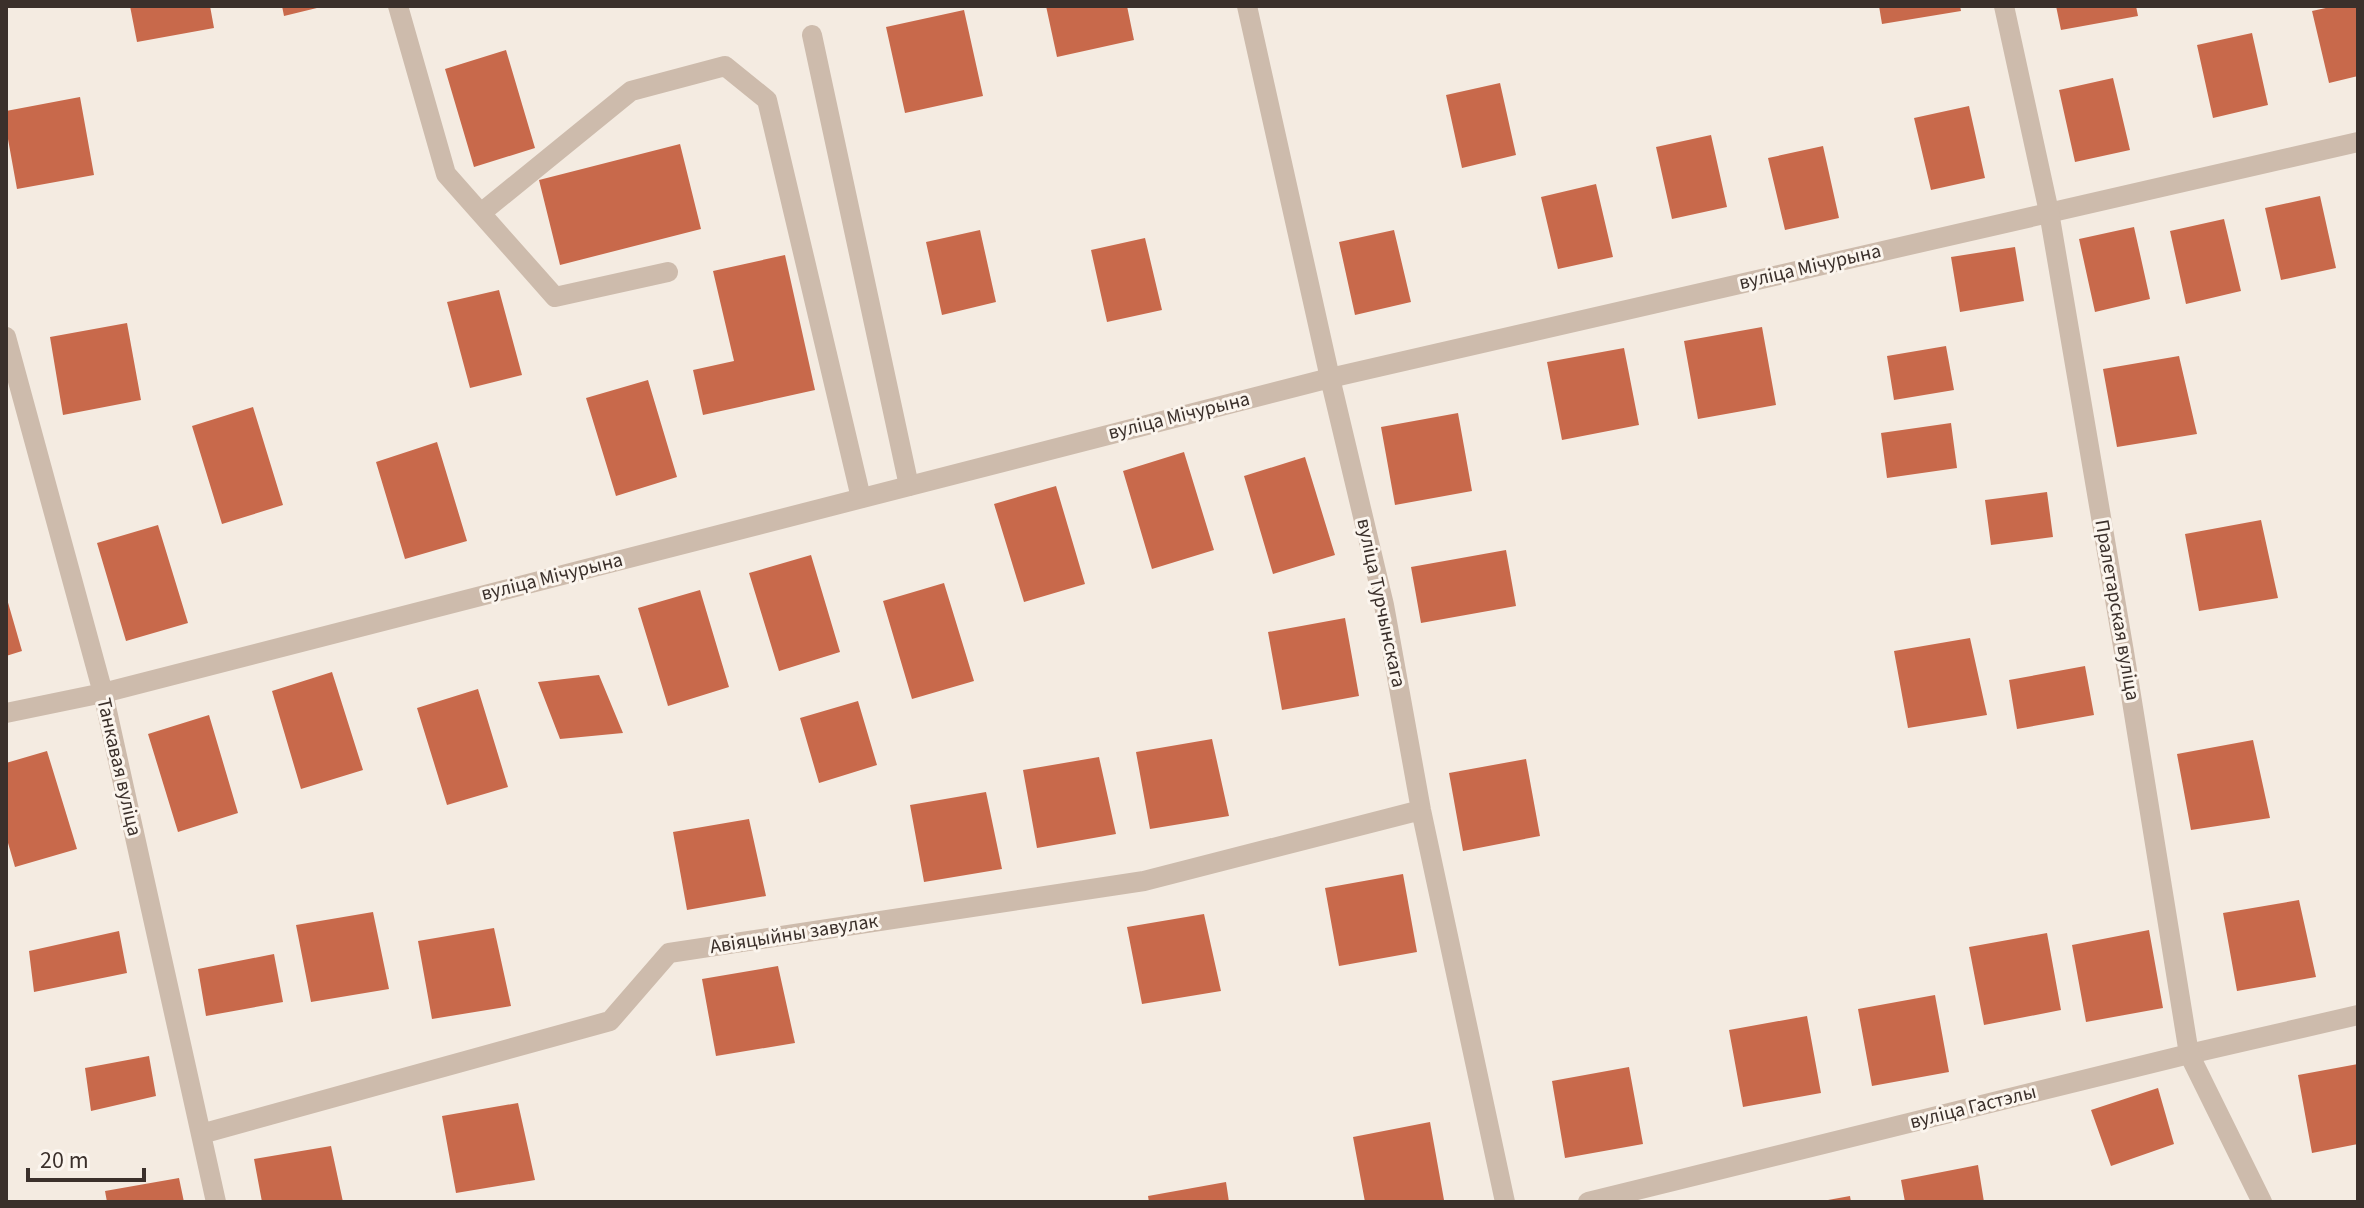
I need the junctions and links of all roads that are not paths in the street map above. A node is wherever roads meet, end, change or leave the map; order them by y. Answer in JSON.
{"nodes":[{"id":1,"x":398,"y":6,"type":"edge"},
{"id":2,"x":1247,"y":6,"type":"edge"},
{"id":3,"x":2004,"y":6,"type":"edge"},
{"id":4,"x":812,"y":35,"type":"dead end"},
{"id":5,"x":2358,"y":142,"type":"edge"},
{"id":6,"x":2049,"y":212,"type":"junction"},
{"id":7,"x":481,"y":213,"type":"junction"},
{"id":8,"x":668,"y":272,"type":"dead end"},
{"id":9,"x":6,"y":337,"type":"edge"},
{"id":10,"x":9,"y":364,"type":"edge"},
{"id":11,"x":1330,"y":378,"type":"junction"},
{"id":12,"x":909,"y":486,"type":"junction"},
{"id":13,"x":861,"y":498,"type":"junction"},
{"id":14,"x":103,"y":693,"type":"junction"},
{"id":15,"x":6,"y":713,"type":"edge"},
{"id":16,"x":1421,"y":810,"type":"junction"},
{"id":17,"x":2358,"y":1015,"type":"edge"},
{"id":18,"x":2189,"y":1054,"type":"junction"},
{"id":19,"x":201,"y":1134,"type":"junction"},
{"id":20,"x":216,"y":1202,"type":"edge"},
{"id":21,"x":1505,"y":1202,"type":"edge"},
{"id":22,"x":1588,"y":1202,"type":"edge"},
{"id":23,"x":2262,"y":1202,"type":"edge"}],
"edges":[{"from":1,"to":7,"type":"street"},
{"from":2,"to":11,"type":"street","name":"вуліца Турчынскага"},
{"from":3,"to":6,"type":"street","name":"Пралетарская вуліца"},
{"from":4,"to":12,"type":"street"},
{"from":5,"to":6,"type":"street","name":"вуліца Мічурына"},
{"from":6,"to":11,"type":"street","name":"вуліца Мічурына"},
{"from":6,"to":18,"type":"street","name":"Пралетарская вуліца"},
{"from":7,"to":8,"type":"street"},
{"from":7,"to":13,"type":"street"},
{"from":9,"to":10,"type":"street","name":"Танкавая вуліца"},
{"from":10,"to":14,"type":"street","name":"Танкавая вуліца"},
{"from":11,"to":12,"type":"street","name":"вуліца Мічурына"},
{"from":11,"to":16,"type":"street","name":"вуліца Турчынскага"},
{"from":12,"to":13,"type":"street","name":"вуліца Мічурына"},
{"from":13,"to":14,"type":"street","name":"вуліца Мічурына"},
{"from":14,"to":15,"type":"street","name":"вуліца Мічурына"},
{"from":14,"to":19,"type":"street","name":"Танкавая вуліца"},
{"from":16,"to":19,"type":"street","name":"Авіяцыйны завулак"},
{"from":16,"to":21,"type":"street","name":"вуліца Турчынскага"},
{"from":17,"to":18,"type":"street","name":"вуліца Гастэлы"},
{"from":18,"to":22,"type":"street","name":"вуліца Гастэлы"},
{"from":18,"to":23,"type":"street","name":"Пралетарская вуліца"},
{"from":19,"to":20,"type":"street","name":"Танкавая вуліца"}]}
